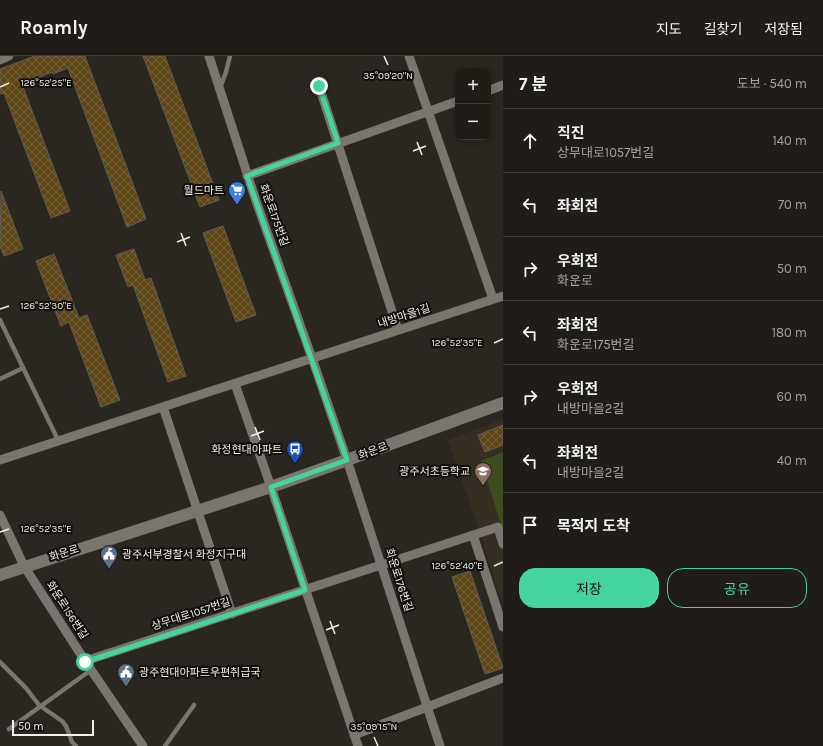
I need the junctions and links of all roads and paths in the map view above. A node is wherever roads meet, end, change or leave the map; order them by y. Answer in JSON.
{"nodes":[{"id":1,"x":9,"y":56,"type":"edge"},
{"id":2,"x":209,"y":56,"type":"edge"},
{"id":3,"x":230,"y":56,"type":"edge"},
{"id":4,"x":409,"y":56,"type":"edge"},
{"id":5,"x":0,"y":60,"type":"edge"},
{"id":6,"x":503,"y":85,"type":"edge"},
{"id":7,"x":319,"y":86,"type":"dead end"},
{"id":8,"x":491,"y":89,"type":"edge"},
{"id":9,"x":220,"y":90,"type":"junction"},
{"id":10,"x":455,"y":102,"type":"edge"},
{"id":11,"x":428,"y":112,"type":"junction"},
{"id":12,"x":338,"y":143,"type":"junction"},
{"id":13,"x":247,"y":176,"type":"junction"},
{"id":14,"x":503,"y":296,"type":"edge"},
{"id":15,"x":493,"y":299,"type":"junction"},
{"id":16,"x":0,"y":320,"type":"edge"},
{"id":17,"x":398,"y":330,"type":"junction"},
{"id":18,"x":312,"y":358,"type":"junction"},
{"id":19,"x":23,"y":368,"type":"junction"},
{"id":20,"x":0,"y":379,"type":"edge"},
{"id":21,"x":235,"y":384,"type":"junction"},
{"id":22,"x":503,"y":403,"type":"edge"},
{"id":23,"x":163,"y":407,"type":"junction"},
{"id":24,"x":58,"y":440,"type":"junction"},
{"id":25,"x":0,"y":460,"type":"edge"},
{"id":26,"x":347,"y":460,"type":"junction"},
{"id":27,"x":271,"y":487,"type":"junction"},
{"id":28,"x":197,"y":510,"type":"junction"},
{"id":29,"x":0,"y":515,"type":"edge"},
{"id":30,"x":477,"y":534,"type":"junction"},
{"id":31,"x":503,"y":544,"type":"edge"},
{"id":32,"x":381,"y":564,"type":"junction"},
{"id":33,"x":24,"y":566,"type":"junction"},
{"id":34,"x":0,"y":575,"type":"edge"},
{"id":35,"x":305,"y":590,"type":"junction"},
{"id":36,"x":232,"y":614,"type":"junction"},
{"id":37,"x":503,"y":627,"type":"edge"},
{"id":38,"x":0,"y":662,"type":"edge"},
{"id":39,"x":85,"y":662,"type":"junction"},
{"id":40,"x":91,"y":670,"type":"junction"},
{"id":41,"x":503,"y":678,"type":"edge"},
{"id":42,"x":194,"y":705,"type":"dead end"},
{"id":43,"x":40,"y":706,"type":"junction"},
{"id":44,"x":428,"y":707,"type":"junction"},
{"id":45,"x":8,"y":729,"type":"dead end"},
{"id":46,"x":354,"y":734,"type":"junction"},
{"id":47,"x":76,"y":746,"type":"edge"},
{"id":48,"x":143,"y":746,"type":"edge"},
{"id":49,"x":165,"y":746,"type":"edge"},
{"id":50,"x":358,"y":746,"type":"edge"},
{"id":51,"x":440,"y":746,"type":"edge"}],
"edges":[{"from":1,"to":5,"type":"street"},
{"from":2,"to":9,"type":"street","name":"화운로175번길"},
{"from":3,"to":9,"type":"lane"},
{"from":4,"to":11,"type":"street"},
{"from":6,"to":8,"type":"street"},
{"from":7,"to":12,"type":"street"},
{"from":9,"to":13,"type":"street","name":"화운로175번길"},
{"from":10,"to":11,"type":"street"},
{"from":11,"to":12,"type":"street"},
{"from":11,"to":15,"type":"street"},
{"from":12,"to":13,"type":"street"},
{"from":12,"to":17,"type":"street"},
{"from":13,"to":18,"type":"street","name":"화운로175번길"},
{"from":14,"to":15,"type":"street","name":"내방마을1길"},
{"from":15,"to":17,"type":"street","name":"내방마을1길"},
{"from":16,"to":19,"type":"lane"},
{"from":17,"to":18,"type":"street","name":"내방마을1길"},
{"from":18,"to":21,"type":"street"},
{"from":18,"to":26,"type":"street","name":"화운로175번길"},
{"from":19,"to":20,"type":"lane"},
{"from":19,"to":24,"type":"lane"},
{"from":21,"to":23,"type":"street"},
{"from":21,"to":27,"type":"street"},
{"from":22,"to":26,"type":"street","name":"화운로"},
{"from":23,"to":24,"type":"street"},
{"from":23,"to":28,"type":"street"},
{"from":24,"to":25,"type":"street"},
{"from":26,"to":27,"type":"street","name":"화운로"},
{"from":26,"to":32,"type":"street","name":"화운로176번길"},
{"from":27,"to":28,"type":"street","name":"화운로"},
{"from":27,"to":35,"type":"street"},
{"from":28,"to":33,"type":"street","name":"화운로"},
{"from":28,"to":36,"type":"street"},
{"from":29,"to":33,"type":"street","name":"화운로156번길"},
{"from":30,"to":31,"type":"street","name":"상무대로1057번길"},
{"from":30,"to":32,"type":"street","name":"상무대로1057번길"},
{"from":30,"to":37,"type":"street"},
{"from":32,"to":35,"type":"street","name":"상무대로1057번길"},
{"from":32,"to":44,"type":"street","name":"화운로176번길"},
{"from":33,"to":34,"type":"street","name":"화운로"},
{"from":33,"to":39,"type":"street","name":"화운로156번길"},
{"from":35,"to":36,"type":"street","name":"상무대로1057번길"},
{"from":35,"to":46,"type":"street"},
{"from":36,"to":39,"type":"street","name":"상무대로1057번길"},
{"from":38,"to":43,"type":"lane"},
{"from":39,"to":40,"type":"street","name":"화운로156번길"},
{"from":40,"to":43,"type":"lane"},
{"from":40,"to":48,"type":"street","name":"화운로156번길"},
{"from":41,"to":44,"type":"street"},
{"from":42,"to":49,"type":"lane"},
{"from":43,"to":45,"type":"lane"},
{"from":43,"to":47,"type":"lane"},
{"from":44,"to":46,"type":"street"},
{"from":44,"to":51,"type":"street","name":"화운로176번길"},
{"from":46,"to":50,"type":"street"}]}
